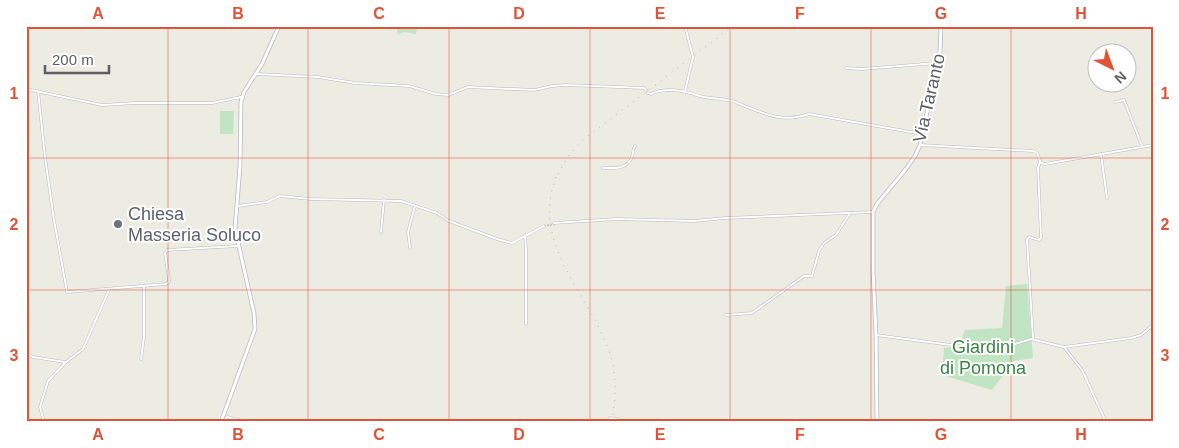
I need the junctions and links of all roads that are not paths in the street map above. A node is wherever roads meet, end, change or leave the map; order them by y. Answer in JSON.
{"nodes":[{"id":1,"x":279,"y":26,"type":"edge"},
{"id":2,"x":685,"y":26,"type":"edge"},
{"id":3,"x":941,"y":26,"type":"edge"},
{"id":4,"x":937,"y":63,"type":"junction"},
{"id":5,"x":846,"y":68,"type":"dead end"},
{"id":6,"x":255,"y":73,"type":"junction"},
{"id":7,"x":26,"y":89,"type":"edge"},
{"id":8,"x":646,"y":90,"type":"dead end"},
{"id":9,"x":38,"y":91,"type":"junction"},
{"id":10,"x":685,"y":92,"type":"junction"},
{"id":11,"x":648,"y":93,"type":"dead end"},
{"id":12,"x":242,"y":97,"type":"junction"},
{"id":13,"x":1115,"y":102,"type":"dead end"},
{"id":14,"x":922,"y":134,"type":"junction"},
{"id":15,"x":920,"y":145,"type":"junction"},
{"id":16,"x":1153,"y":145,"type":"edge"},
{"id":17,"x":635,"y":146,"type":"dead end"},
{"id":18,"x":1142,"y":146,"type":"junction"},
{"id":19,"x":1101,"y":154,"type":"junction"},
{"id":20,"x":1040,"y":162,"type":"junction"},
{"id":21,"x":603,"y":168,"type":"dead end"},
{"id":22,"x":1107,"y":198,"type":"dead end"},
{"id":23,"x":384,"y":200,"type":"junction"},
{"id":24,"x":236,"y":206,"type":"junction"},
{"id":25,"x":415,"y":206,"type":"junction"},
{"id":26,"x":873,"y":212,"type":"junction"},
{"id":27,"x":850,"y":213,"type":"junction"},
{"id":28,"x":554,"y":223,"type":"tunnel mouth"},
{"id":29,"x":544,"y":226,"type":"tunnel mouth"},
{"id":30,"x":381,"y":232,"type":"dead end"},
{"id":31,"x":525,"y":235,"type":"junction"},
{"id":32,"x":238,"y":246,"type":"junction"},
{"id":33,"x":410,"y":248,"type":"dead end"},
{"id":34,"x":144,"y":286,"type":"junction"},
{"id":35,"x":110,"y":289,"type":"junction"},
{"id":36,"x":726,"y":315,"type":"dead end"},
{"id":37,"x":526,"y":324,"type":"dead end"},
{"id":38,"x":1153,"y":325,"type":"edge"},
{"id":39,"x":876,"y":336,"type":"junction"},
{"id":40,"x":1033,"y":339,"type":"junction"},
{"id":41,"x":1064,"y":347,"type":"junction"},
{"id":42,"x":26,"y":353,"type":"edge"},
{"id":43,"x":141,"y":359,"type":"dead end"},
{"id":44,"x":66,"y":362,"type":"junction"},
{"id":45,"x":617,"y":418,"type":"dead end"},
{"id":46,"x":44,"y":422,"type":"edge"},
{"id":47,"x":222,"y":422,"type":"edge"},
{"id":48,"x":247,"y":422,"type":"edge"},
{"id":49,"x":608,"y":422,"type":"edge"},
{"id":50,"x":877,"y":422,"type":"edge"},
{"id":51,"x":1106,"y":422,"type":"edge"}],
"edges":[{"from":1,"to":6,"type":"main road"},
{"from":2,"to":10,"type":"street"},
{"from":3,"to":4,"type":"main road","name":"Via Taranto"},
{"from":4,"to":5,"type":"street"},
{"from":4,"to":14,"type":"main road","name":"Via Taranto"},
{"from":6,"to":8,"type":"street"},
{"from":6,"to":12,"type":"main road"},
{"from":7,"to":9,"type":"street"},
{"from":9,"to":12,"type":"street"},
{"from":9,"to":35,"type":"street"},
{"from":10,"to":11,"type":"street"},
{"from":10,"to":14,"type":"street"},
{"from":12,"to":24,"type":"main road"},
{"from":13,"to":18,"type":"street"},
{"from":14,"to":15,"type":"main road","name":"Via Taranto"},
{"from":15,"to":20,"type":"street"},
{"from":15,"to":26,"type":"main road","name":"Via Taranto"},
{"from":16,"to":18,"type":"street"},
{"from":17,"to":21,"type":"street"},
{"from":18,"to":19,"type":"street"},
{"from":19,"to":20,"type":"street"},
{"from":19,"to":22,"type":"street"},
{"from":20,"to":40,"type":"street"},
{"from":23,"to":24,"type":"street"},
{"from":23,"to":25,"type":"street"},
{"from":23,"to":30,"type":"street"},
{"from":24,"to":32,"type":"main road"},
{"from":25,"to":31,"type":"street"},
{"from":25,"to":33,"type":"street"},
{"from":26,"to":27,"type":"street"},
{"from":26,"to":39,"type":"main road"},
{"from":27,"to":28,"type":"street"},
{"from":27,"to":36,"type":"street"},
{"from":29,"to":31,"type":"street"},
{"from":31,"to":37,"type":"street"},
{"from":32,"to":34,"type":"street"},
{"from":32,"to":47,"type":"main road"},
{"from":34,"to":35,"type":"street"},
{"from":34,"to":43,"type":"street"},
{"from":35,"to":44,"type":"street"},
{"from":38,"to":41,"type":"street"},
{"from":39,"to":40,"type":"street"},
{"from":39,"to":50,"type":"main road"},
{"from":40,"to":41,"type":"street"},
{"from":41,"to":51,"type":"street"},
{"from":42,"to":44,"type":"street"},
{"from":44,"to":46,"type":"street"},
{"from":45,"to":49,"type":"street"},
{"from":47,"to":48,"type":"street"}]}
